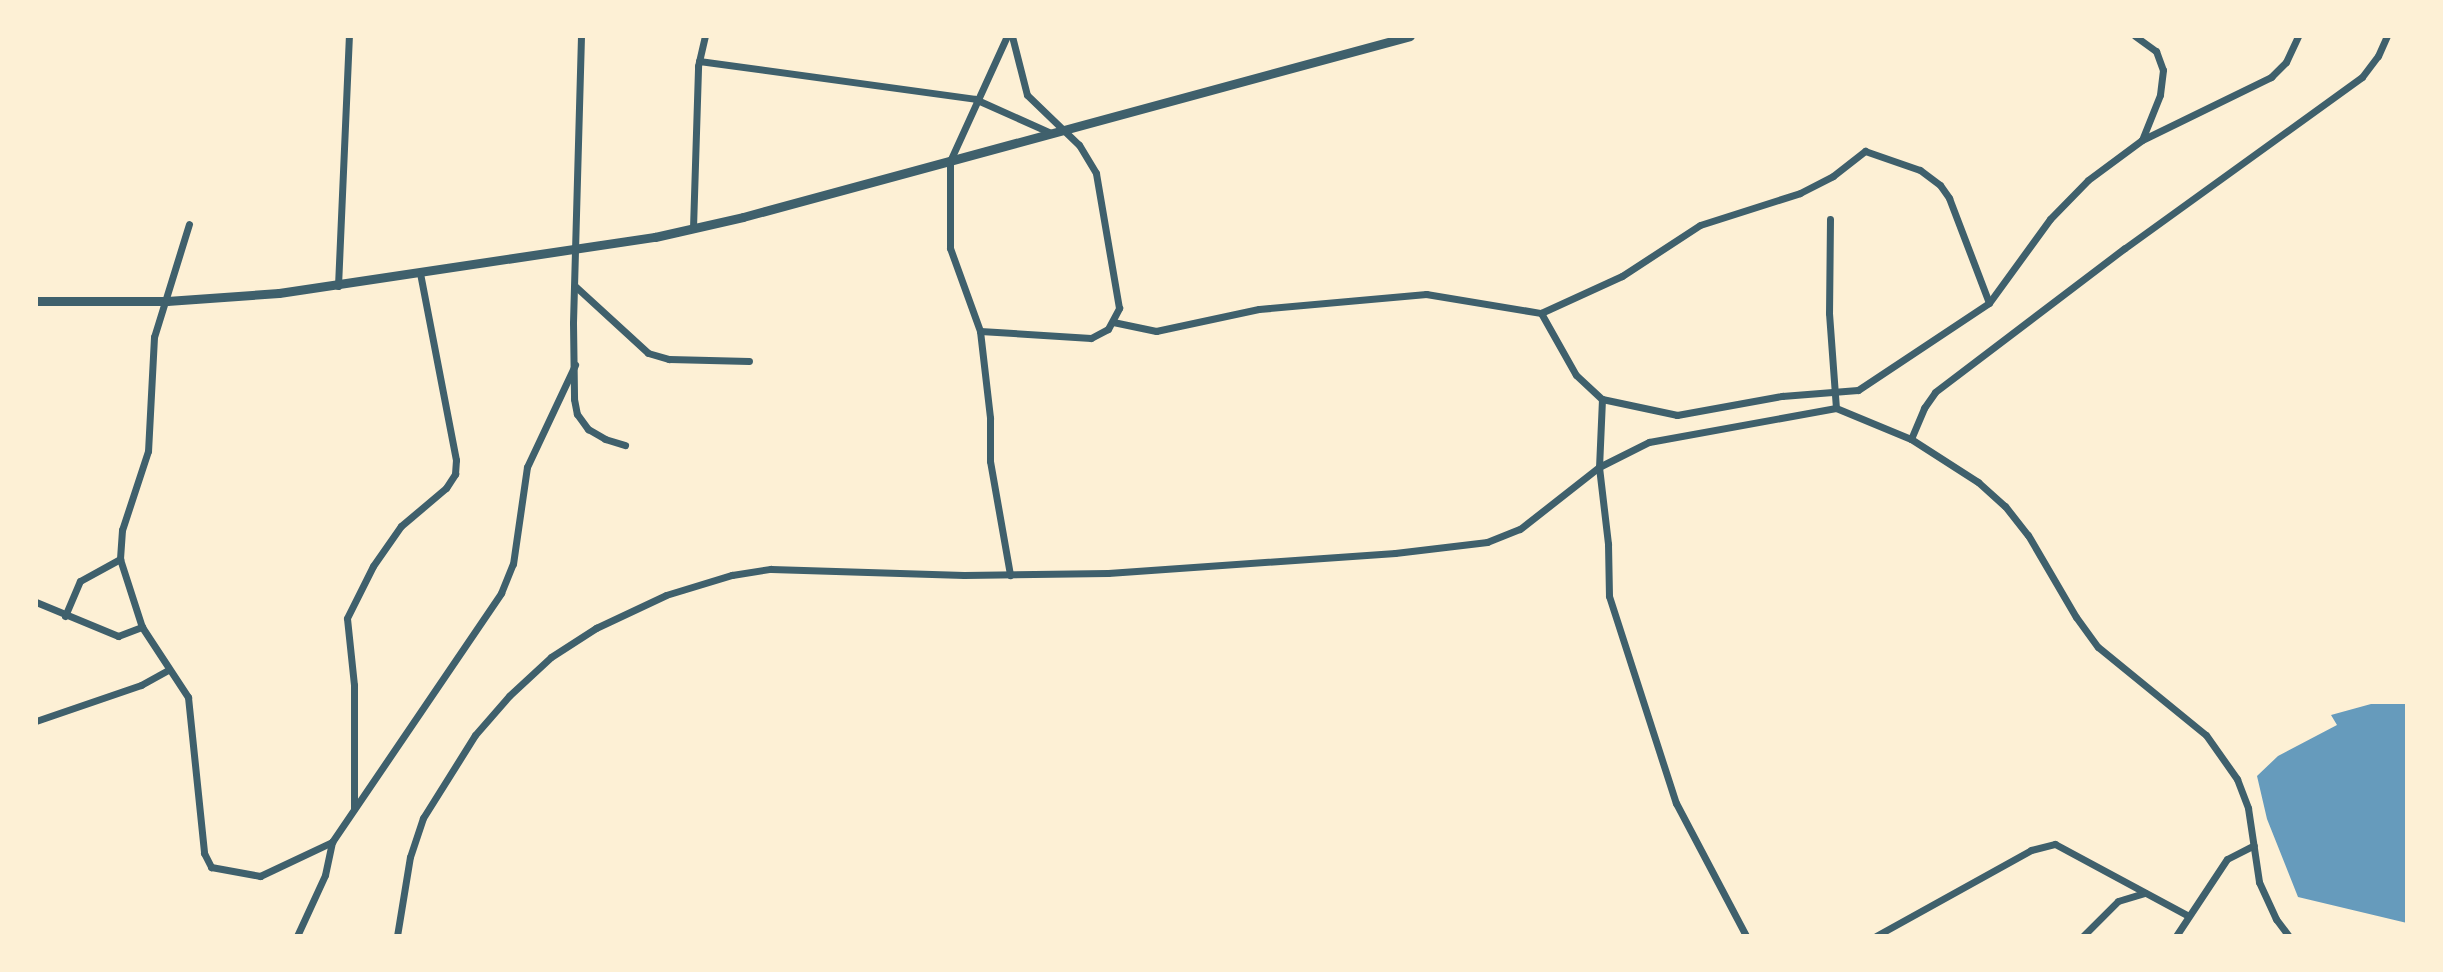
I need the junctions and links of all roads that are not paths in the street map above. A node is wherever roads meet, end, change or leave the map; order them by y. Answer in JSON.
{"nodes":[{"id":1,"x":349,"y":36,"type":"edge"},
{"id":2,"x":581,"y":36,"type":"edge"},
{"id":3,"x":705,"y":36,"type":"edge"},
{"id":4,"x":1009,"y":36,"type":"edge"},
{"id":5,"x":1410,"y":36,"type":"edge"},
{"id":6,"x":2135,"y":36,"type":"edge"},
{"id":7,"x":2298,"y":36,"type":"edge"},
{"id":8,"x":2387,"y":36,"type":"edge"},
{"id":9,"x":699,"y":61,"type":"junction"},
{"id":10,"x":975,"y":99,"type":"junction"},
{"id":11,"x":1056,"y":132,"type":"junction"},
{"id":12,"x":2142,"y":140,"type":"junction"},
{"id":13,"x":950,"y":161,"type":"junction"},
{"id":14,"x":1830,"y":219,"type":"dead end"},
{"id":15,"x":189,"y":224,"type":"dead end"},
{"id":16,"x":693,"y":228,"type":"junction"},
{"id":17,"x":574,"y":247,"type":"junction"},
{"id":18,"x":420,"y":273,"type":"junction"},
{"id":19,"x":338,"y":286,"type":"junction"},
{"id":20,"x":575,"y":286,"type":"junction"},
{"id":21,"x":36,"y":301,"type":"edge"},
{"id":22,"x":167,"y":301,"type":"junction"},
{"id":23,"x":1989,"y":303,"type":"junction"},
{"id":24,"x":1541,"y":313,"type":"junction"},
{"id":25,"x":1113,"y":322,"type":"junction"},
{"id":26,"x":980,"y":331,"type":"junction"},
{"id":27,"x":749,"y":361,"type":"dead end"},
{"id":28,"x":575,"y":365,"type":"junction"},
{"id":29,"x":1835,"y":392,"type":"junction"},
{"id":30,"x":1602,"y":399,"type":"junction"},
{"id":31,"x":1836,"y":408,"type":"junction"},
{"id":32,"x":1911,"y":439,"type":"junction"},
{"id":33,"x":625,"y":445,"type":"dead end"},
{"id":34,"x":1599,"y":467,"type":"junction"},
{"id":35,"x":120,"y":559,"type":"junction"},
{"id":36,"x":1010,"y":575,"type":"junction"},
{"id":37,"x":38,"y":606,"type":"edge"},
{"id":38,"x":65,"y":616,"type":"junction"},
{"id":39,"x":142,"y":627,"type":"junction"},
{"id":40,"x":168,"y":670,"type":"junction"},
{"id":41,"x":36,"y":721,"type":"edge"},
{"id":42,"x":354,"y":809,"type":"junction"},
{"id":43,"x":332,"y":842,"type":"junction"},
{"id":44,"x":2254,"y":845,"type":"junction"},
{"id":45,"x":2147,"y":893,"type":"junction"},
{"id":46,"x":2187,"y":915,"type":"junction"},
{"id":47,"x":297,"y":936,"type":"edge"},
{"id":48,"x":397,"y":936,"type":"edge"},
{"id":49,"x":1746,"y":936,"type":"edge"},
{"id":50,"x":1876,"y":936,"type":"edge"},
{"id":51,"x":2083,"y":936,"type":"edge"},
{"id":52,"x":2176,"y":936,"type":"edge"},
{"id":53,"x":2289,"y":936,"type":"edge"}],
"edges":[{"from":1,"to":19,"type":"street"},
{"from":2,"to":17,"type":"street"},
{"from":3,"to":9,"type":"street"},
{"from":4,"to":10,"type":"street"},
{"from":4,"to":11,"type":"street"},
{"from":5,"to":11,"type":"street"},
{"from":6,"to":12,"type":"street"},
{"from":7,"to":12,"type":"street"},
{"from":8,"to":32,"type":"street"},
{"from":9,"to":10,"type":"street"},
{"from":9,"to":16,"type":"street"},
{"from":10,"to":11,"type":"street"},
{"from":10,"to":13,"type":"street"},
{"from":11,"to":13,"type":"street"},
{"from":11,"to":25,"type":"street"},
{"from":12,"to":23,"type":"street"},
{"from":13,"to":16,"type":"street"},
{"from":13,"to":26,"type":"street"},
{"from":14,"to":29,"type":"street"},
{"from":15,"to":22,"type":"street"},
{"from":16,"to":17,"type":"street"},
{"from":17,"to":18,"type":"street"},
{"from":17,"to":20,"type":"street"},
{"from":18,"to":19,"type":"street"},
{"from":18,"to":42,"type":"street"},
{"from":19,"to":22,"type":"street"},
{"from":20,"to":27,"type":"street"},
{"from":20,"to":28,"type":"street"},
{"from":21,"to":22,"type":"street"},
{"from":22,"to":35,"type":"street"},
{"from":23,"to":24,"type":"street"},
{"from":23,"to":29,"type":"street"},
{"from":24,"to":25,"type":"street"},
{"from":24,"to":30,"type":"street"},
{"from":25,"to":26,"type":"street"},
{"from":26,"to":36,"type":"street"},
{"from":28,"to":33,"type":"street"},
{"from":28,"to":42,"type":"street"},
{"from":29,"to":30,"type":"street"},
{"from":29,"to":31,"type":"street"},
{"from":30,"to":34,"type":"street"},
{"from":31,"to":32,"type":"street"},
{"from":31,"to":34,"type":"street"},
{"from":32,"to":44,"type":"street"},
{"from":34,"to":36,"type":"street"},
{"from":34,"to":49,"type":"street"},
{"from":35,"to":38,"type":"street"},
{"from":35,"to":39,"type":"street"},
{"from":36,"to":48,"type":"street"},
{"from":37,"to":38,"type":"street"},
{"from":38,"to":39,"type":"street"},
{"from":39,"to":40,"type":"street"},
{"from":40,"to":41,"type":"street"},
{"from":40,"to":43,"type":"street"},
{"from":42,"to":43,"type":"street"},
{"from":43,"to":47,"type":"street"},
{"from":44,"to":46,"type":"street"},
{"from":44,"to":53,"type":"street"},
{"from":45,"to":46,"type":"street"},
{"from":45,"to":50,"type":"street"},
{"from":45,"to":51,"type":"street"},
{"from":46,"to":52,"type":"street"}]}
